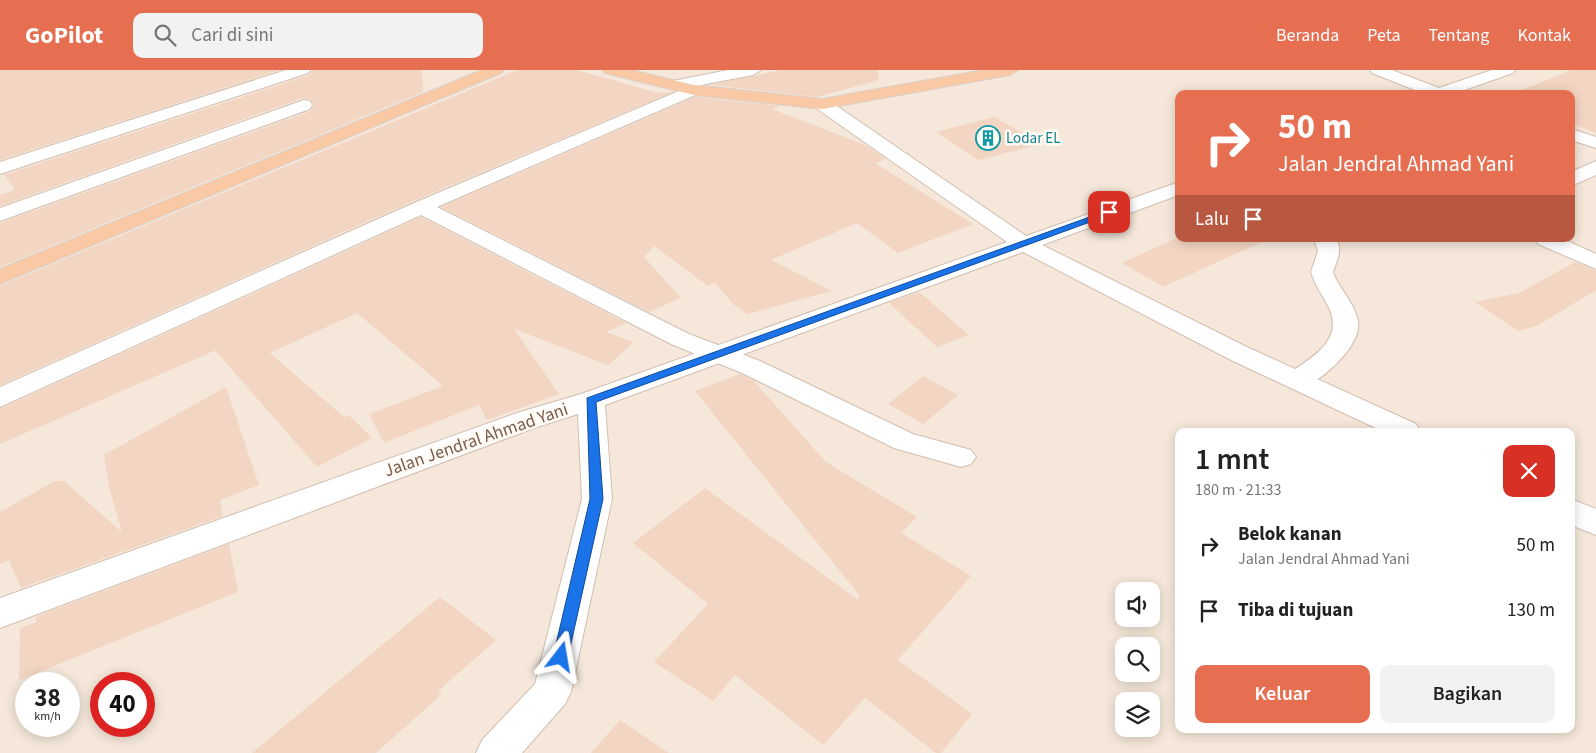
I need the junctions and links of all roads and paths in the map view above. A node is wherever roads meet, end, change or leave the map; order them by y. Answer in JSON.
{"nodes":[{"id":1,"x":302,"y":70,"type":"edge"},
{"id":2,"x":495,"y":70,"type":"edge"},
{"id":3,"x":611,"y":70,"type":"edge"},
{"id":4,"x":753,"y":70,"type":"edge"},
{"id":5,"x":1010,"y":70,"type":"edge"},
{"id":6,"x":1378,"y":70,"type":"edge"},
{"id":7,"x":1501,"y":71,"type":"edge"},
{"id":8,"x":684,"y":88,"type":"junction"},
{"id":9,"x":1437,"y":90,"type":"edge"},
{"id":10,"x":1454,"y":90,"type":"edge"},
{"id":11,"x":822,"y":104,"type":"junction"},
{"id":12,"x":304,"y":105,"type":"dead end"},
{"id":13,"x":1575,"y":135,"type":"edge"},
{"id":14,"x":1596,"y":143,"type":"edge"},
{"id":15,"x":1596,"y":167,"type":"edge"},
{"id":16,"x":0,"y":168,"type":"edge"},
{"id":17,"x":1575,"y":178,"type":"edge"},
{"id":18,"x":1575,"y":180,"type":"edge"},
{"id":19,"x":1596,"y":188,"type":"edge"},
{"id":20,"x":1175,"y":189,"type":"edge"},
{"id":21,"x":421,"y":207,"type":"junction"},
{"id":22,"x":0,"y":215,"type":"edge"},
{"id":23,"x":1327,"y":242,"type":"edge"},
{"id":24,"x":1553,"y":242,"type":"edge"},
{"id":25,"x":1022,"y":243,"type":"junction"},
{"id":26,"x":1596,"y":262,"type":"edge"},
{"id":27,"x":0,"y":277,"type":"edge"},
{"id":28,"x":715,"y":354,"type":"junction"},
{"id":29,"x":1297,"y":380,"type":"junction"},
{"id":30,"x":0,"y":398,"type":"edge"},
{"id":31,"x":591,"y":400,"type":"junction"},
{"id":32,"x":1400,"y":428,"type":"edge"},
{"id":33,"x":961,"y":457,"type":"dead end"},
{"id":34,"x":1575,"y":513,"type":"edge"},
{"id":35,"x":1596,"y":523,"type":"edge"},
{"id":36,"x":0,"y":613,"type":"edge"},
{"id":37,"x":496,"y":753,"type":"edge"}],
"edges":[{"from":1,"to":16,"type":"street"},
{"from":2,"to":27,"type":"highway"},
{"from":3,"to":8,"type":"highway"},
{"from":4,"to":8,"type":"street"},
{"from":5,"to":11,"type":"highway"},
{"from":6,"to":9,"type":"street"},
{"from":7,"to":10,"type":"street"},
{"from":8,"to":11,"type":"highway"},
{"from":8,"to":21,"type":"street"},
{"from":11,"to":25,"type":"street"},
{"from":12,"to":22,"type":"street"},
{"from":13,"to":14,"type":"street"},
{"from":15,"to":17,"type":"street"},
{"from":18,"to":19,"type":"street"},
{"from":20,"to":25,"type":"street","name":"Jalan Jendral Ahmad Yani"},
{"from":21,"to":28,"type":"street"},
{"from":21,"to":30,"type":"street"},
{"from":23,"to":29,"type":"street"},
{"from":24,"to":26,"type":"street"},
{"from":25,"to":28,"type":"street","name":"Jalan Jendral Ahmad Yani"},
{"from":25,"to":29,"type":"street"},
{"from":28,"to":31,"type":"street","name":"Jalan Jendral Ahmad Yani"},
{"from":28,"to":33,"type":"street"},
{"from":29,"to":32,"type":"street"},
{"from":31,"to":36,"type":"street","name":"Jalan Jendral Ahmad Yani"},
{"from":31,"to":37,"type":"street"},
{"from":34,"to":35,"type":"street"}]}
